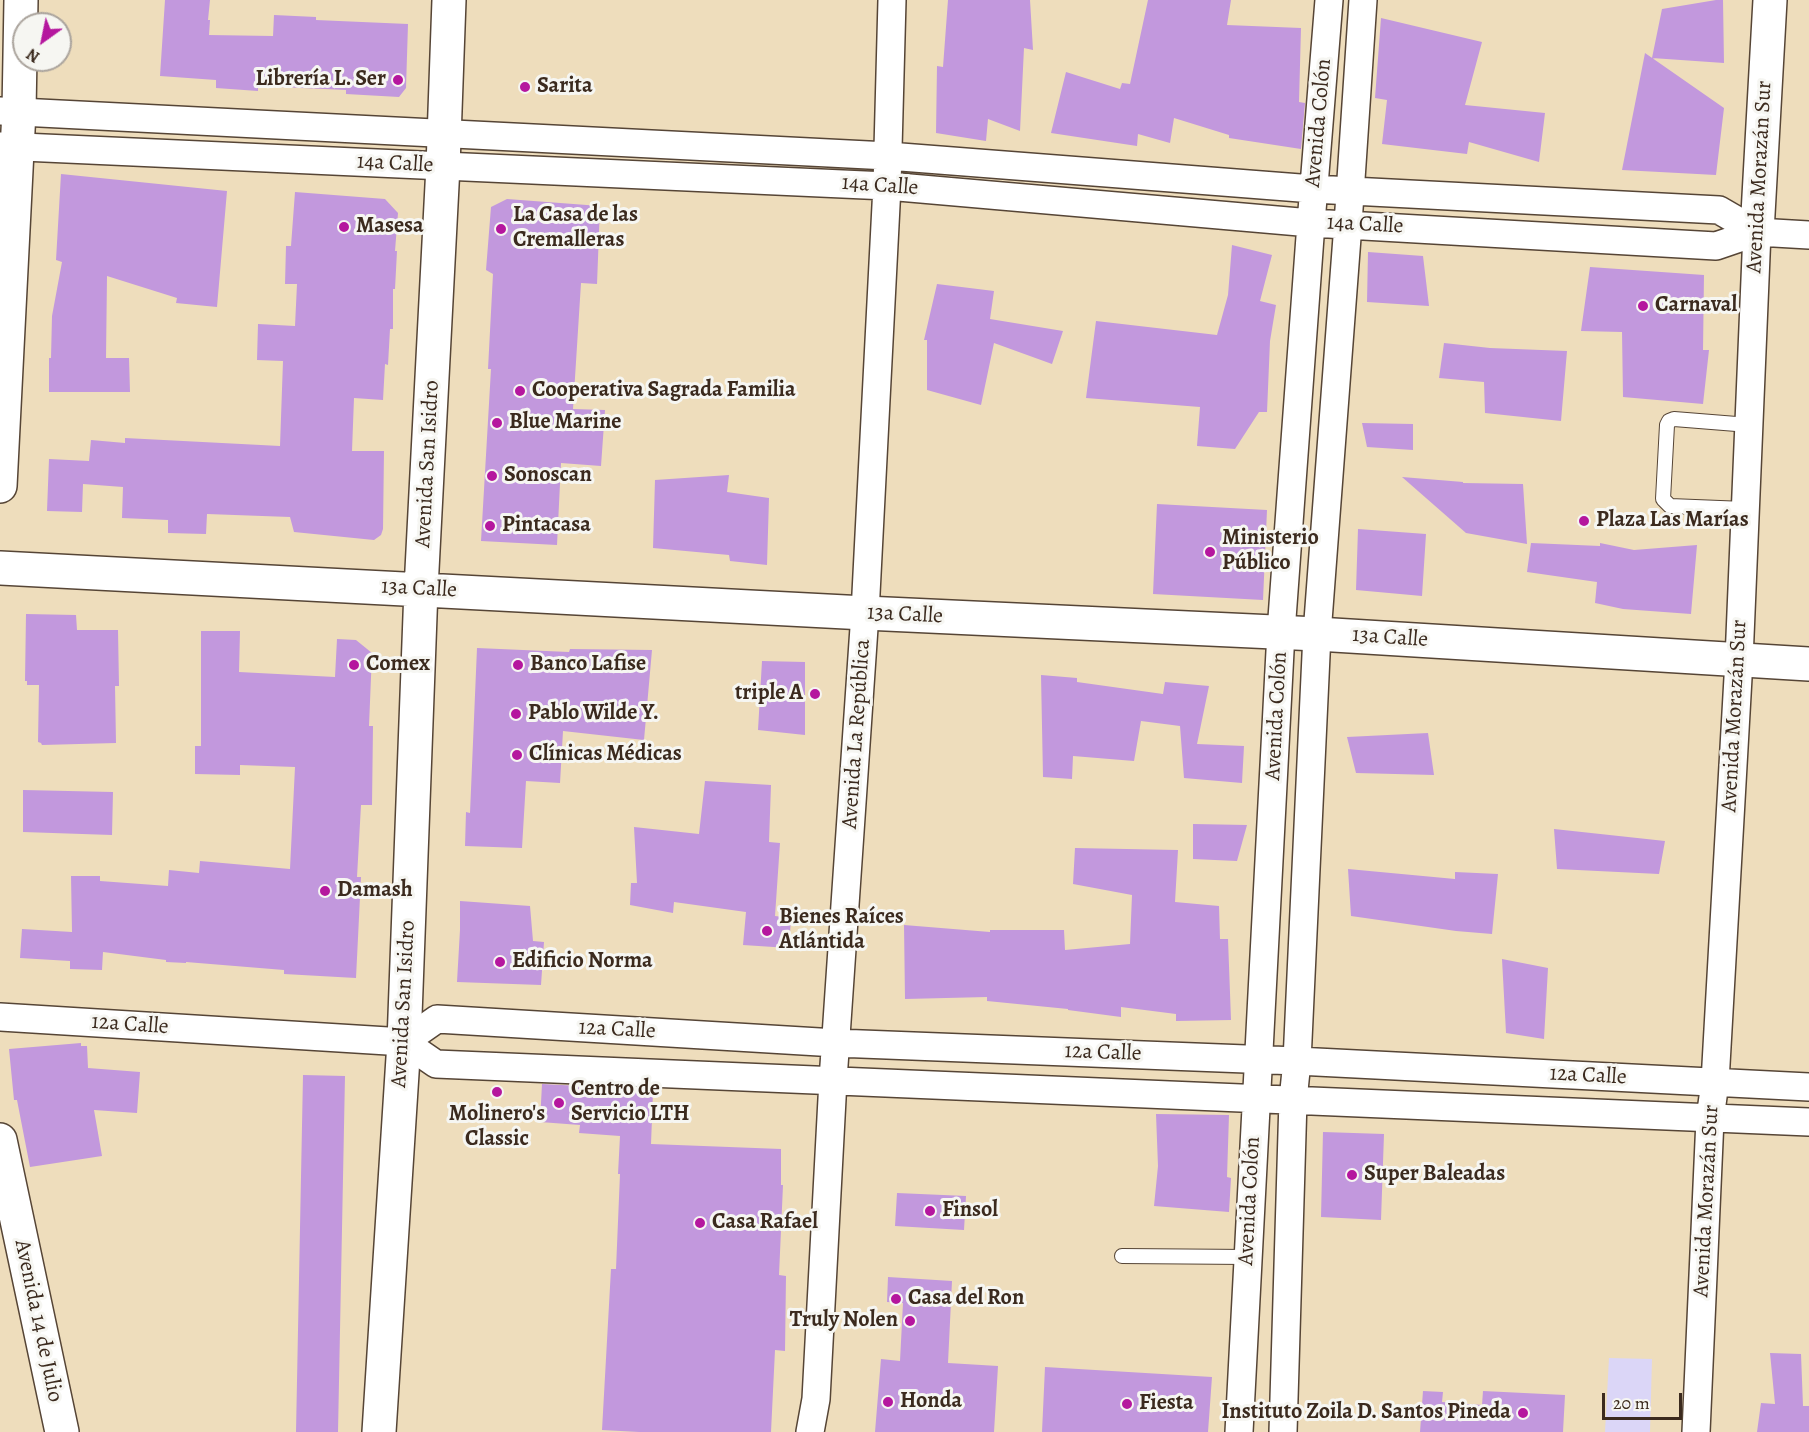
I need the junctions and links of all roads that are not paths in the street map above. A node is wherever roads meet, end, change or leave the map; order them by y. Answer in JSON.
{"nodes":[{"id":1,"x":21,"y":0,"type":"edge"},
{"id":2,"x":449,"y":0,"type":"edge"},
{"id":3,"x":892,"y":0,"type":"edge"},
{"id":4,"x":1329,"y":0,"type":"edge"},
{"id":5,"x":1363,"y":0,"type":"edge"},
{"id":6,"x":1770,"y":0,"type":"edge"},
{"id":7,"x":9,"y":111,"type":"edge"},
{"id":8,"x":445,"y":133,"type":"junction"},
{"id":9,"x":8,"y":147,"type":"edge"},
{"id":10,"x":888,"y":156,"type":"junction"},
{"id":11,"x":444,"y":166,"type":"junction"},
{"id":12,"x":887,"y":186,"type":"junction"},
{"id":13,"x":1314,"y":189,"type":"junction"},
{"id":14,"x":1349,"y":190,"type":"junction"},
{"id":15,"x":1311,"y":223,"type":"junction"},
{"id":16,"x":1348,"y":224,"type":"junction"},
{"id":17,"x":1757,"y":232,"type":"junction"},
{"id":18,"x":1809,"y":235,"type":"edge"},
{"id":19,"x":1749,"y":425,"type":"junction"},
{"id":20,"x":0,"y":486,"type":"edge"},
{"id":21,"x":1745,"y":509,"type":"junction"},
{"id":22,"x":0,"y":568,"type":"edge"},
{"id":23,"x":421,"y":590,"type":"junction"},
{"id":24,"x":865,"y":613,"type":"junction"},
{"id":25,"x":1281,"y":632,"type":"junction"},
{"id":26,"x":1317,"y":634,"type":"junction"},
{"id":27,"x":1739,"y":660,"type":"junction"},
{"id":28,"x":1809,"y":664,"type":"edge"},
{"id":29,"x":0,"y":1017,"type":"edge"},
{"id":30,"x":404,"y":1042,"type":"junction"},
{"id":31,"x":836,"y":1043,"type":"junction"},
{"id":32,"x":1258,"y":1059,"type":"junction"},
{"id":33,"x":1298,"y":1061,"type":"junction"},
{"id":34,"x":833,"y":1080,"type":"junction"},
{"id":35,"x":1715,"y":1082,"type":"junction"},
{"id":36,"x":1809,"y":1087,"type":"edge"},
{"id":37,"x":1256,"y":1098,"type":"junction"},
{"id":38,"x":1293,"y":1100,"type":"junction"},
{"id":39,"x":1710,"y":1119,"type":"junction"},
{"id":40,"x":1809,"y":1122,"type":"edge"},
{"id":41,"x":0,"y":1140,"type":"edge"},
{"id":42,"x":1122,"y":1256,"type":"dead end"},
{"id":43,"x":1248,"y":1257,"type":"junction"},
{"id":44,"x":62,"y":1432,"type":"edge"},
{"id":45,"x":379,"y":1432,"type":"edge"},
{"id":46,"x":810,"y":1432,"type":"edge"},
{"id":47,"x":1239,"y":1432,"type":"edge"},
{"id":48,"x":1283,"y":1432,"type":"edge"},
{"id":49,"x":1696,"y":1432,"type":"edge"}],
"edges":[{"from":1,"to":7,"type":"street"},
{"from":2,"to":8,"type":"street","name":"Avenida San Isidro"},
{"from":3,"to":10,"type":"street","name":"Avenida La República"},
{"from":4,"to":13,"type":"street","name":"Avenida Colón"},
{"from":5,"to":14,"type":"street","name":"Avenida Colón"},
{"from":6,"to":17,"type":"street","name":"Avenida Morazán Sur"},
{"from":7,"to":8,"type":"street","name":"14a Calle"},
{"from":7,"to":9,"type":"street"},
{"from":8,"to":10,"type":"street","name":"14a Calle"},
{"from":8,"to":11,"type":"street","name":"Avenida San Isidro"},
{"from":9,"to":11,"type":"street","name":"14a Calle"},
{"from":9,"to":20,"type":"street"},
{"from":10,"to":12,"type":"street","name":"Avenida La República"},
{"from":10,"to":13,"type":"street","name":"14a Calle"},
{"from":11,"to":12,"type":"street","name":"14a Calle"},
{"from":11,"to":23,"type":"street","name":"Avenida San Isidro"},
{"from":12,"to":15,"type":"street","name":"14a Calle"},
{"from":12,"to":24,"type":"street","name":"Avenida La República"},
{"from":13,"to":14,"type":"street","name":"14a Calle"},
{"from":13,"to":15,"type":"street","name":"Avenida Colón"},
{"from":14,"to":16,"type":"street","name":"Avenida Colón"},
{"from":14,"to":17,"type":"street","name":"14a Calle"},
{"from":15,"to":16,"type":"street","name":"14a Calle"},
{"from":15,"to":25,"type":"street","name":"Avenida Colón"},
{"from":16,"to":17,"type":"street","name":"14a Calle"},
{"from":16,"to":26,"type":"street","name":"Avenida Colón"},
{"from":17,"to":18,"type":"street","name":"14a Calle"},
{"from":17,"to":19,"type":"street","name":"Avenida Morazán Sur"},
{"from":19,"to":21,"type":"street","name":"Avenida Morazán Sur"},
{"from":19,"to":21,"type":"lane"},
{"from":21,"to":27,"type":"street","name":"Avenida Morazán Sur"},
{"from":22,"to":23,"type":"street","name":"13a Calle"},
{"from":23,"to":24,"type":"street","name":"13a Calle"},
{"from":23,"to":30,"type":"street","name":"Avenida San Isidro"},
{"from":24,"to":25,"type":"street","name":"13a Calle"},
{"from":24,"to":31,"type":"street","name":"Avenida La República"},
{"from":25,"to":26,"type":"street","name":"13a Calle"},
{"from":25,"to":32,"type":"street","name":"Avenida Colón"},
{"from":26,"to":27,"type":"street","name":"13a Calle"},
{"from":26,"to":33,"type":"street","name":"Avenida Colón"},
{"from":27,"to":28,"type":"street","name":"13a Calle"},
{"from":27,"to":35,"type":"street","name":"Avenida Morazán Sur"},
{"from":29,"to":30,"type":"street","name":"12a Calle"},
{"from":30,"to":31,"type":"street","name":"12a Calle"},
{"from":30,"to":34,"type":"street","name":"12a Calle"},
{"from":30,"to":45,"type":"street","name":"Avenida San Isidro"},
{"from":31,"to":32,"type":"street","name":"12a Calle"},
{"from":31,"to":34,"type":"street","name":"Avenida La República"},
{"from":32,"to":33,"type":"street","name":"12a Calle"},
{"from":32,"to":37,"type":"street","name":"Avenida Colón"},
{"from":33,"to":35,"type":"street","name":"12a Calle"},
{"from":33,"to":38,"type":"street","name":"Avenida Colón"},
{"from":34,"to":37,"type":"street","name":"12a Calle"},
{"from":34,"to":46,"type":"street","name":"Avenida La República"},
{"from":35,"to":36,"type":"street","name":"12a Calle"},
{"from":35,"to":39,"type":"street","name":"Avenida Morazán Sur"},
{"from":37,"to":38,"type":"street","name":"12a Calle"},
{"from":37,"to":43,"type":"street","name":"Avenida Colón"},
{"from":38,"to":39,"type":"street","name":"12a Calle"},
{"from":38,"to":48,"type":"street","name":"Avenida Colón"},
{"from":39,"to":40,"type":"street","name":"12a Calle"},
{"from":39,"to":49,"type":"street","name":"Avenida Morazán Sur"},
{"from":41,"to":44,"type":"street","name":"Avenida 14 de Julio"},
{"from":42,"to":43,"type":"lane"},
{"from":43,"to":47,"type":"street","name":"Avenida Colón"}]}
